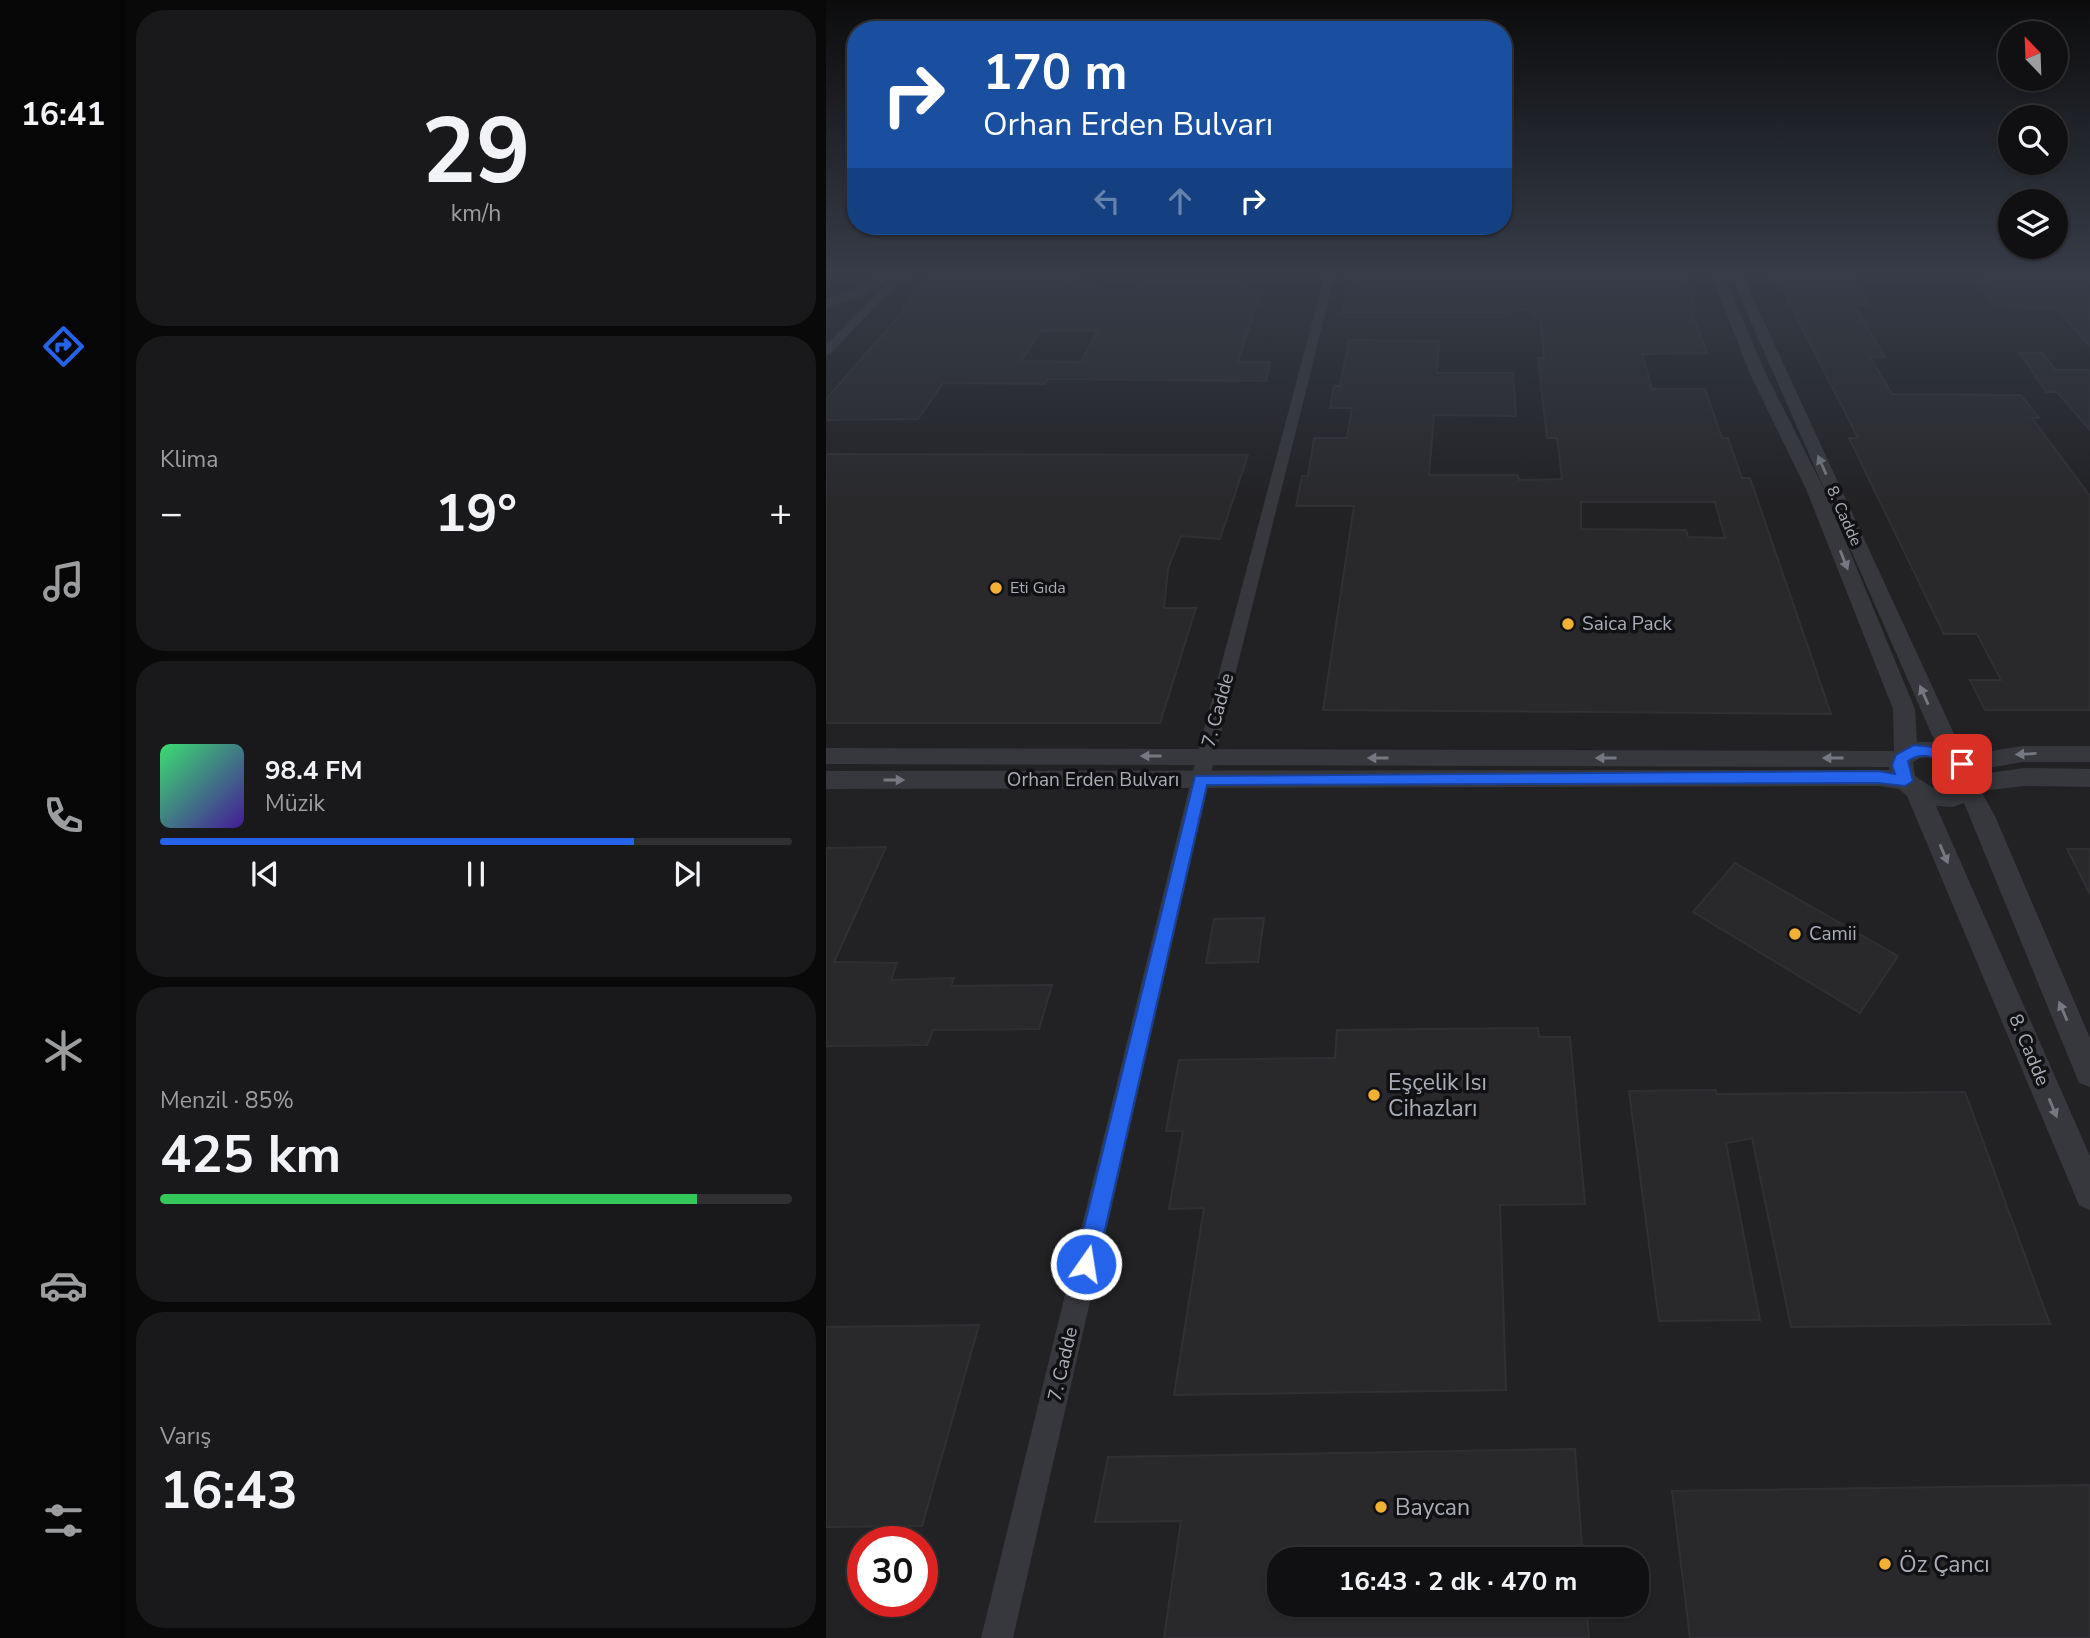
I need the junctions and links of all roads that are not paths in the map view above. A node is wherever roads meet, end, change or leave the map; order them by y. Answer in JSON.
{"nodes":[{"id":1,"x":1310,"y":350,"type":"edge"},
{"id":2,"x":1748,"y":350,"type":"edge"},
{"id":3,"x":1771,"y":350,"type":"edge"},
{"id":4,"x":2090,"y":754,"type":"edge"},
{"id":5,"x":826,"y":756,"type":"edge"},
{"id":6,"x":1206,"y":756,"type":"junction"},
{"id":7,"x":1907,"y":771,"type":"junction"},
{"id":8,"x":1964,"y":774,"type":"junction"},
{"id":9,"x":2090,"y":778,"type":"edge"},
{"id":10,"x":826,"y":780,"type":"edge"},
{"id":11,"x":1201,"y":780,"type":"junction"},
{"id":12,"x":2090,"y":1073,"type":"edge"},
{"id":13,"x":2090,"y":1194,"type":"edge"},
{"id":14,"x":997,"y":1638,"type":"edge"}],
"edges":[{"from":1,"to":6,"type":"street","name":"7. Cadde"},
{"from":2,"to":7,"type":"street","name":"8. Cadde","one_way":true},
{"from":8,"to":3,"type":"street","name":"8. Cadde","one_way":true},
{"from":4,"to":8,"type":"street","name":"Orhan Erden Bulvarı","one_way":true},
{"from":6,"to":5,"type":"street","name":"Orhan Erden Bulvarı","one_way":true},
{"from":7,"to":6,"type":"street","name":"Orhan Erden Bulvarı","one_way":true},
{"from":6,"to":11,"type":"street","name":"7. Cadde"},
{"from":7,"to":8,"type":"street","name":"Orhan Erden Bulvarı"},
{"from":7,"to":8,"type":"street","name":"Orhan Erden Bulvarı"},
{"from":7,"to":11,"type":"street","name":"Orhan Erden Bulvarı"},
{"from":7,"to":13,"type":"street","name":"8. Cadde","one_way":true},
{"from":8,"to":9,"type":"street","name":"Orhan Erden Bulvarı"},
{"from":12,"to":8,"type":"street","name":"8. Cadde","one_way":true},
{"from":10,"to":11,"type":"street","name":"Orhan Erden Bulvarı","one_way":true},
{"from":11,"to":14,"type":"street","name":"7. Cadde"}]}
